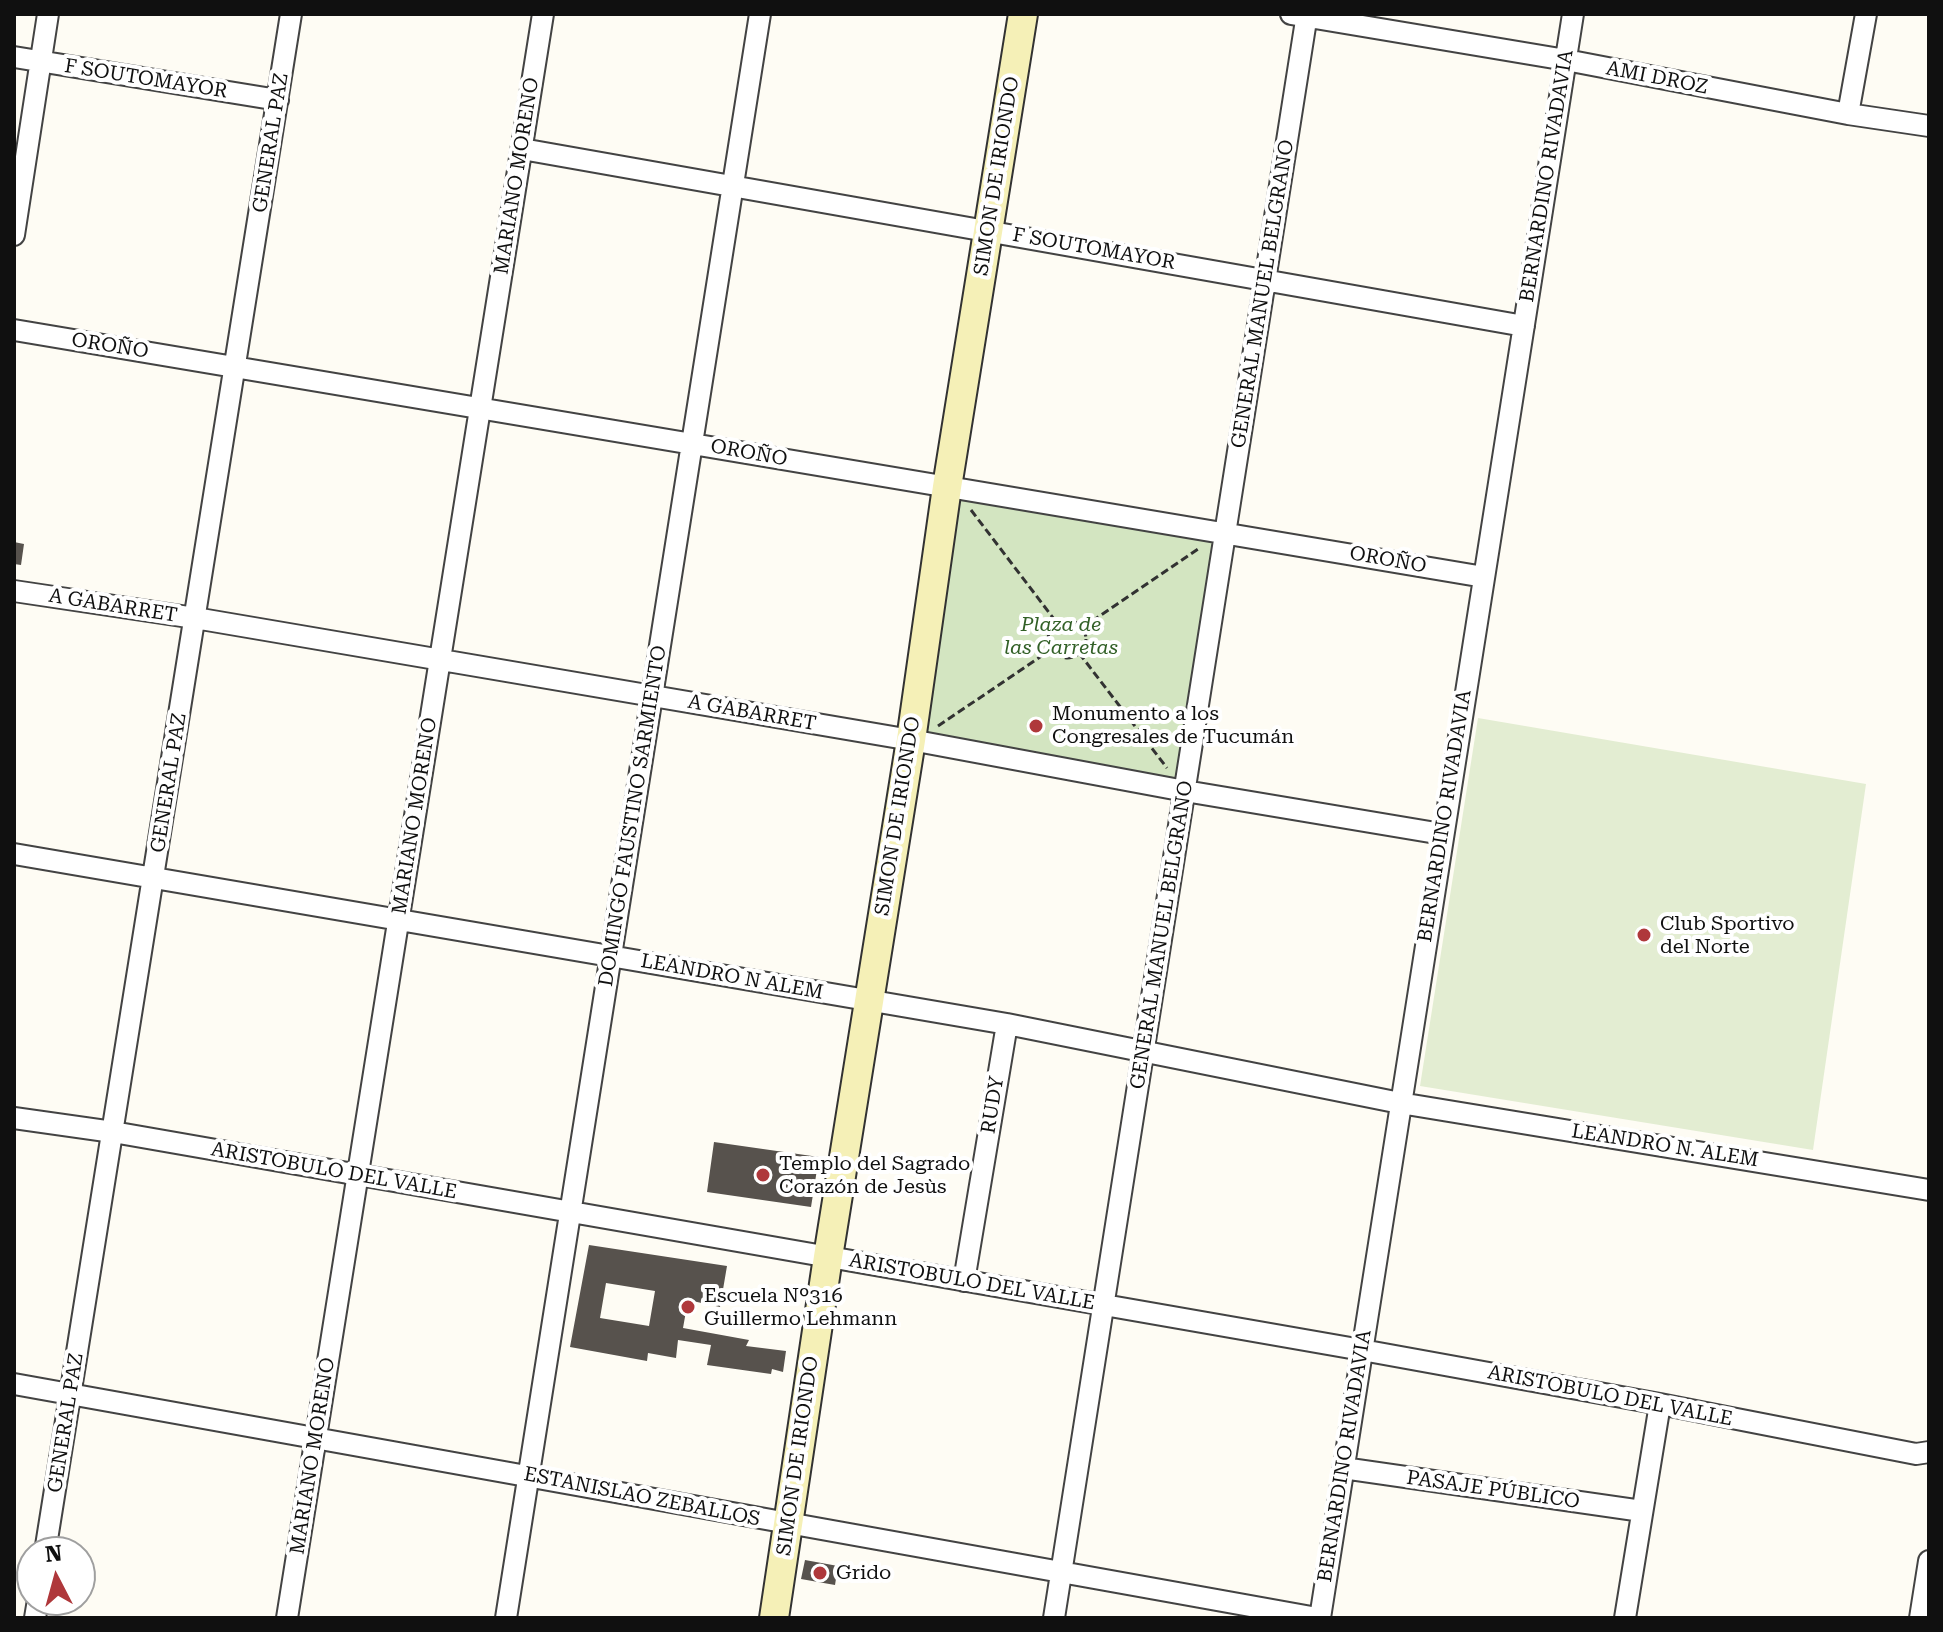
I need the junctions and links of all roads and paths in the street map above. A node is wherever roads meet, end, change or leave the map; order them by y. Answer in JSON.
{"nodes":[{"id":1,"x":48,"y":14,"type":"edge"},
{"id":2,"x":291,"y":14,"type":"edge"},
{"id":3,"x":543,"y":14,"type":"edge"},
{"id":4,"x":760,"y":14,"type":"edge"},
{"id":5,"x":1023,"y":14,"type":"edge"},
{"id":6,"x":1573,"y":14,"type":"edge"},
{"id":7,"x":1866,"y":14,"type":"edge"},
{"id":8,"x":1302,"y":15,"type":"edge"},
{"id":9,"x":14,"y":57,"type":"edge"},
{"id":10,"x":1566,"y":60,"type":"junction"},
{"id":11,"x":41,"y":62,"type":"junction"},
{"id":12,"x":278,"y":100,"type":"junction"},
{"id":13,"x":1848,"y":114,"type":"junction"},
{"id":14,"x":1929,"y":126,"type":"edge"},
{"id":15,"x":522,"y":149,"type":"junction"},
{"id":16,"x":733,"y":185,"type":"junction"},
{"id":17,"x":988,"y":230,"type":"junction"},
{"id":18,"x":14,"y":235,"type":"edge"},
{"id":19,"x":1265,"y":279,"type":"junction"},
{"id":20,"x":1524,"y":326,"type":"junction"},
{"id":21,"x":14,"y":330,"type":"edge"},
{"id":22,"x":236,"y":367,"type":"junction"},
{"id":23,"x":480,"y":408,"type":"junction"},
{"id":24,"x":692,"y":443,"type":"junction"},
{"id":25,"x":947,"y":487,"type":"junction"},
{"id":26,"x":971,"y":510,"type":"dead end"},
{"id":27,"x":1225,"y":532,"type":"junction"},
{"id":28,"x":1202,"y":546,"type":"dead end"},
{"id":29,"x":1484,"y":577,"type":"junction"},
{"id":30,"x":14,"y":591,"type":"edge"},
{"id":31,"x":195,"y":618,"type":"junction"},
{"id":32,"x":1057,"y":623,"type":"junction"},
{"id":33,"x":1082,"y":628,"type":"junction"},
{"id":34,"x":1052,"y":649,"type":"junction"},
{"id":35,"x":1079,"y":653,"type":"junction"},
{"id":36,"x":440,"y":660,"type":"junction"},
{"id":37,"x":652,"y":696,"type":"junction"},
{"id":38,"x":937,"y":726,"type":"dead end"},
{"id":39,"x":911,"y":740,"type":"junction"},
{"id":40,"x":1167,"y":769,"type":"dead end"},
{"id":41,"x":1185,"y":791,"type":"junction"},
{"id":42,"x":1442,"y":834,"type":"junction"},
{"id":43,"x":14,"y":854,"type":"edge"},
{"id":44,"x":154,"y":878,"type":"junction"},
{"id":45,"x":398,"y":920,"type":"junction"},
{"id":46,"x":611,"y":956,"type":"junction"},
{"id":47,"x":870,"y":1001,"type":"junction"},
{"id":48,"x":1007,"y":1024,"type":"junction"},
{"id":49,"x":1144,"y":1049,"type":"junction"},
{"id":50,"x":1400,"y":1103,"type":"junction"},
{"id":51,"x":14,"y":1118,"type":"edge"},
{"id":52,"x":113,"y":1132,"type":"junction"},
{"id":53,"x":358,"y":1175,"type":"junction"},
{"id":54,"x":1929,"y":1190,"type":"edge"},
{"id":55,"x":570,"y":1212,"type":"junction"},
{"id":56,"x":828,"y":1257,"type":"junction"},
{"id":57,"x":964,"y":1281,"type":"junction"},
{"id":58,"x":1104,"y":1305,"type":"junction"},
{"id":59,"x":1362,"y":1350,"type":"junction"},
{"id":60,"x":14,"y":1384,"type":"edge"},
{"id":61,"x":71,"y":1393,"type":"junction"},
{"id":62,"x":1660,"y":1404,"type":"junction"},
{"id":63,"x":316,"y":1437,"type":"junction"},
{"id":64,"x":1929,"y":1452,"type":"edge"},
{"id":65,"x":1343,"y":1468,"type":"junction"},
{"id":66,"x":529,"y":1476,"type":"junction"},
{"id":67,"x":1642,"y":1511,"type":"junction"},
{"id":68,"x":789,"y":1524,"type":"junction"},
{"id":69,"x":48,"y":1536,"type":"edge"},
{"id":70,"x":1929,"y":1561,"type":"edge"},
{"id":71,"x":1061,"y":1571,"type":"junction"},
{"id":72,"x":287,"y":1618,"type":"edge"},
{"id":73,"x":506,"y":1618,"type":"edge"},
{"id":74,"x":774,"y":1618,"type":"edge"},
{"id":75,"x":1054,"y":1618,"type":"edge"},
{"id":76,"x":1318,"y":1618,"type":"edge"},
{"id":77,"x":1625,"y":1618,"type":"edge"},
{"id":78,"x":1920,"y":1618,"type":"edge"}],
"edges":[{"from":1,"to":11,"type":"street"},
{"from":2,"to":12,"type":"street","name":"GENERAL PAZ"},
{"from":3,"to":15,"type":"street","name":"MARIANO MORENO"},
{"from":4,"to":16,"type":"street","name":"DOMINGO FAUSTINO SARMIENTO"},
{"from":5,"to":17,"type":"main road","name":"SIMON DE IRIONDO"},
{"from":6,"to":10,"type":"street","name":"BERNARDINO RIVADAVIA"},
{"from":7,"to":13,"type":"street"},
{"from":8,"to":10,"type":"street","name":"AMI DROZ"},
{"from":8,"to":19,"type":"street","name":"GENERAL MANUEL BELGRANO"},
{"from":9,"to":11,"type":"street","name":"F SOUTOMAYOR"},
{"from":10,"to":13,"type":"street","name":"AMI DROZ"},
{"from":10,"to":20,"type":"street","name":"BERNARDINO RIVADAVIA"},
{"from":11,"to":12,"type":"street","name":"F SOUTOMAYOR"},
{"from":11,"to":18,"type":"street"},
{"from":12,"to":22,"type":"street","name":"GENERAL PAZ"},
{"from":13,"to":14,"type":"street","name":"AMI DROZ"},
{"from":15,"to":16,"type":"street","name":"F SOUTOMAYOR"},
{"from":15,"to":23,"type":"street","name":"MARIANO MORENO"},
{"from":16,"to":17,"type":"street","name":"F SOUTOMAYOR"},
{"from":16,"to":24,"type":"street","name":"DOMINGO FAUSTINO SARMIENTO"},
{"from":17,"to":19,"type":"street","name":"F SOUTOMAYOR"},
{"from":17,"to":25,"type":"main road","name":"SIMON DE IRIONDO"},
{"from":19,"to":20,"type":"street","name":"F SOUTOMAYOR"},
{"from":19,"to":27,"type":"street","name":"GENERAL MANUEL BELGRANO"},
{"from":20,"to":29,"type":"street","name":"BERNARDINO RIVADAVIA"},
{"from":21,"to":22,"type":"street","name":"OROÑO"},
{"from":22,"to":23,"type":"street","name":"OROÑO"},
{"from":22,"to":31,"type":"street","name":"GENERAL PAZ"},
{"from":23,"to":24,"type":"street","name":"OROÑO"},
{"from":23,"to":36,"type":"street","name":"MARIANO MORENO"},
{"from":24,"to":25,"type":"street","name":"OROÑO"},
{"from":24,"to":37,"type":"street","name":"DOMINGO FAUSTINO SARMIENTO"},
{"from":25,"to":27,"type":"street","name":"OROÑO"},
{"from":25,"to":39,"type":"main road","name":"SIMON DE IRIONDO"},
{"from":26,"to":32,"type":"path"},
{"from":27,"to":29,"type":"street","name":"OROÑO"},
{"from":27,"to":41,"type":"street","name":"GENERAL MANUEL BELGRANO"},
{"from":28,"to":33,"type":"path"},
{"from":29,"to":42,"type":"street","name":"BERNARDINO RIVADAVIA"},
{"from":30,"to":31,"type":"street","name":"A GABARRET"},
{"from":31,"to":36,"type":"street","name":"A GABARRET"},
{"from":31,"to":44,"type":"street","name":"GENERAL PAZ"},
{"from":32,"to":33,"type":"path"},
{"from":32,"to":34,"type":"path"},
{"from":33,"to":35,"type":"path"},
{"from":34,"to":35,"type":"path"},
{"from":34,"to":38,"type":"path"},
{"from":35,"to":40,"type":"path"},
{"from":36,"to":37,"type":"street","name":"A GABARRET"},
{"from":36,"to":45,"type":"street","name":"MARIANO MORENO"},
{"from":37,"to":39,"type":"street","name":"A GABARRET"},
{"from":37,"to":46,"type":"street","name":"DOMINGO FAUSTINO SARMIENTO"},
{"from":39,"to":41,"type":"street","name":"A GABARRET"},
{"from":39,"to":47,"type":"main road","name":"SIMON DE IRIONDO"},
{"from":41,"to":42,"type":"street","name":"A GABARRET"},
{"from":41,"to":49,"type":"street","name":"GENERAL MANUEL BELGRANO"},
{"from":42,"to":50,"type":"street","name":"BERNARDINO RIVADAVIA"},
{"from":43,"to":44,"type":"street","name":"LEANDRO N ALEM"},
{"from":44,"to":45,"type":"street","name":"LEANDRO N ALEM"},
{"from":44,"to":52,"type":"street","name":"GENERAL PAZ"},
{"from":45,"to":46,"type":"street","name":"LEANDRO N ALEM"},
{"from":45,"to":53,"type":"street","name":"MARIANO MORENO"},
{"from":46,"to":47,"type":"street","name":"LEANDRO N ALEM"},
{"from":46,"to":55,"type":"street","name":"DOMINGO FAUSTINO SARMIENTO"},
{"from":47,"to":48,"type":"street","name":"LEANDRO N ALEM"},
{"from":47,"to":56,"type":"main road","name":"SIMON DE IRIONDO"},
{"from":48,"to":49,"type":"street","name":"LEANDRO N ALEM"},
{"from":48,"to":57,"type":"street","name":"RUDY"},
{"from":49,"to":50,"type":"street","name":"LEANDRO N ALEM"},
{"from":49,"to":58,"type":"street","name":"GENERAL MANUEL BELGRANO"},
{"from":50,"to":54,"type":"street","name":"LEANDRO N. ALEM"},
{"from":50,"to":59,"type":"street","name":"BERNARDINO RIVADAVIA"},
{"from":51,"to":52,"type":"street","name":"ARISTOBULO DEL VALLE"},
{"from":52,"to":53,"type":"street","name":"ARISTOBULO DEL VALLE"},
{"from":52,"to":61,"type":"street","name":"GENERAL PAZ"},
{"from":53,"to":55,"type":"street","name":"ARISTOBULO DEL VALLE"},
{"from":53,"to":63,"type":"street","name":"MARIANO MORENO"},
{"from":55,"to":56,"type":"street","name":"ARISTOBULO DEL VALLE"},
{"from":55,"to":66,"type":"street","name":"DOMINGO FAUSTINO SARMIENTO"},
{"from":56,"to":57,"type":"street","name":"ARISTOBULO DEL VALLE"},
{"from":56,"to":68,"type":"main road","name":"SIMON DE IRIONDO"},
{"from":57,"to":58,"type":"street","name":"ARISTOBULO DEL VALLE"},
{"from":58,"to":59,"type":"street","name":"ARISTOBULO DEL VALLE"},
{"from":58,"to":71,"type":"street","name":"GENERAL MANUEL BELGRANO"},
{"from":59,"to":62,"type":"street","name":"ARISTOBULO DEL VALLE"},
{"from":59,"to":65,"type":"street","name":"BERNARDINO RIVADAVIA"},
{"from":60,"to":61,"type":"street","name":"ESTANISLAO ZEBALLOS"},
{"from":61,"to":63,"type":"street","name":"ESTANISLAO ZEBALLOS"},
{"from":61,"to":69,"type":"street","name":"GENERAL PAZ"},
{"from":62,"to":64,"type":"street","name":"ARISTOBULO DEL VALLE"},
{"from":62,"to":67,"type":"street"},
{"from":63,"to":66,"type":"street","name":"ESTANISLAO ZEBALLOS"},
{"from":63,"to":72,"type":"street","name":"MARIANO MORENO"},
{"from":65,"to":67,"type":"street","name":"PASAJE PÚBLICO"},
{"from":65,"to":76,"type":"street","name":"BERNARDINO RIVADAVIA"},
{"from":66,"to":68,"type":"street","name":"ESTANISLAO ZEBALLOS"},
{"from":66,"to":73,"type":"street","name":"DOMINGO FAUSTINO SARMIENTO"},
{"from":67,"to":77,"type":"street"},
{"from":68,"to":71,"type":"street","name":"ESTANISLAO ZEBALLOS"},
{"from":68,"to":74,"type":"main road","name":"SIMON DE IRIONDO"},
{"from":70,"to":78,"type":"street"},
{"from":71,"to":75,"type":"street","name":"GENERAL MANUEL BELGRANO"},
{"from":71,"to":76,"type":"street","name":"ESTANISLAO ZEBALLOS"}]}
